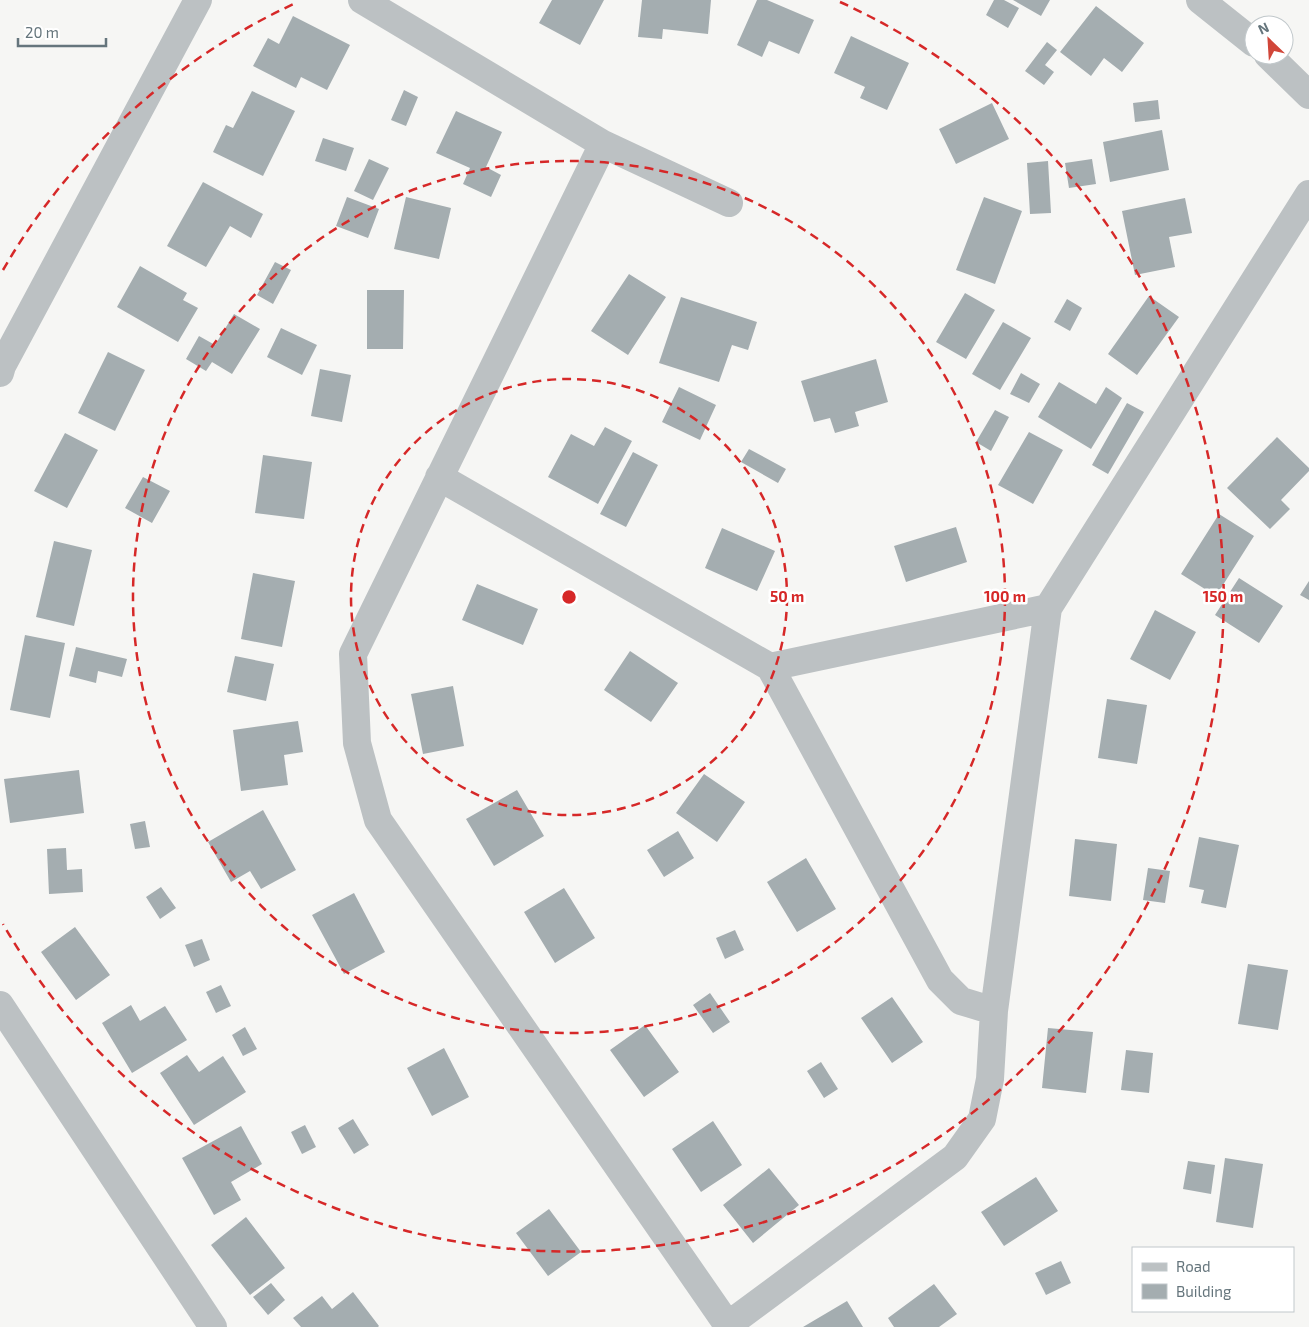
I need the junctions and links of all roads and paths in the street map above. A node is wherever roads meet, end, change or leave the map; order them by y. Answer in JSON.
{"nodes":[{"id":1,"x":198,"y":0,"type":"edge"},
{"id":2,"x":362,"y":0,"type":"edge"},
{"id":3,"x":1200,"y":0,"type":"edge"},
{"id":4,"x":1244,"y":35,"type":"edge"},
{"id":5,"x":1278,"y":65,"type":"edge"},
{"id":6,"x":1309,"y":96,"type":"edge"},
{"id":7,"x":603,"y":144,"type":"junction"},
{"id":8,"x":1309,"y":194,"type":"edge"},
{"id":9,"x":729,"y":203,"type":"dead end"},
{"id":10,"x":0,"y":373,"type":"edge"},
{"id":11,"x":439,"y":477,"type":"junction"},
{"id":12,"x":1048,"y":608,"type":"junction"},
{"id":13,"x":770,"y":667,"type":"junction"},
{"id":14,"x":0,"y":1004,"type":"edge"},
{"id":15,"x":994,"y":1011,"type":"junction"},
{"id":16,"x":729,"y":1326,"type":"edge"},
{"id":17,"x":213,"y":1327,"type":"edge"}],
"edges":[{"from":1,"to":10,"type":"street"},
{"from":2,"to":7,"type":"street"},
{"from":3,"to":4,"type":"street"},
{"from":5,"to":6,"type":"street"},
{"from":7,"to":9,"type":"street"},
{"from":7,"to":11,"type":"street"},
{"from":8,"to":12,"type":"street"},
{"from":11,"to":13,"type":"street"},
{"from":11,"to":16,"type":"street"},
{"from":12,"to":13,"type":"street"},
{"from":12,"to":15,"type":"street"},
{"from":13,"to":15,"type":"street"},
{"from":14,"to":17,"type":"street"},
{"from":15,"to":16,"type":"street"}]}
